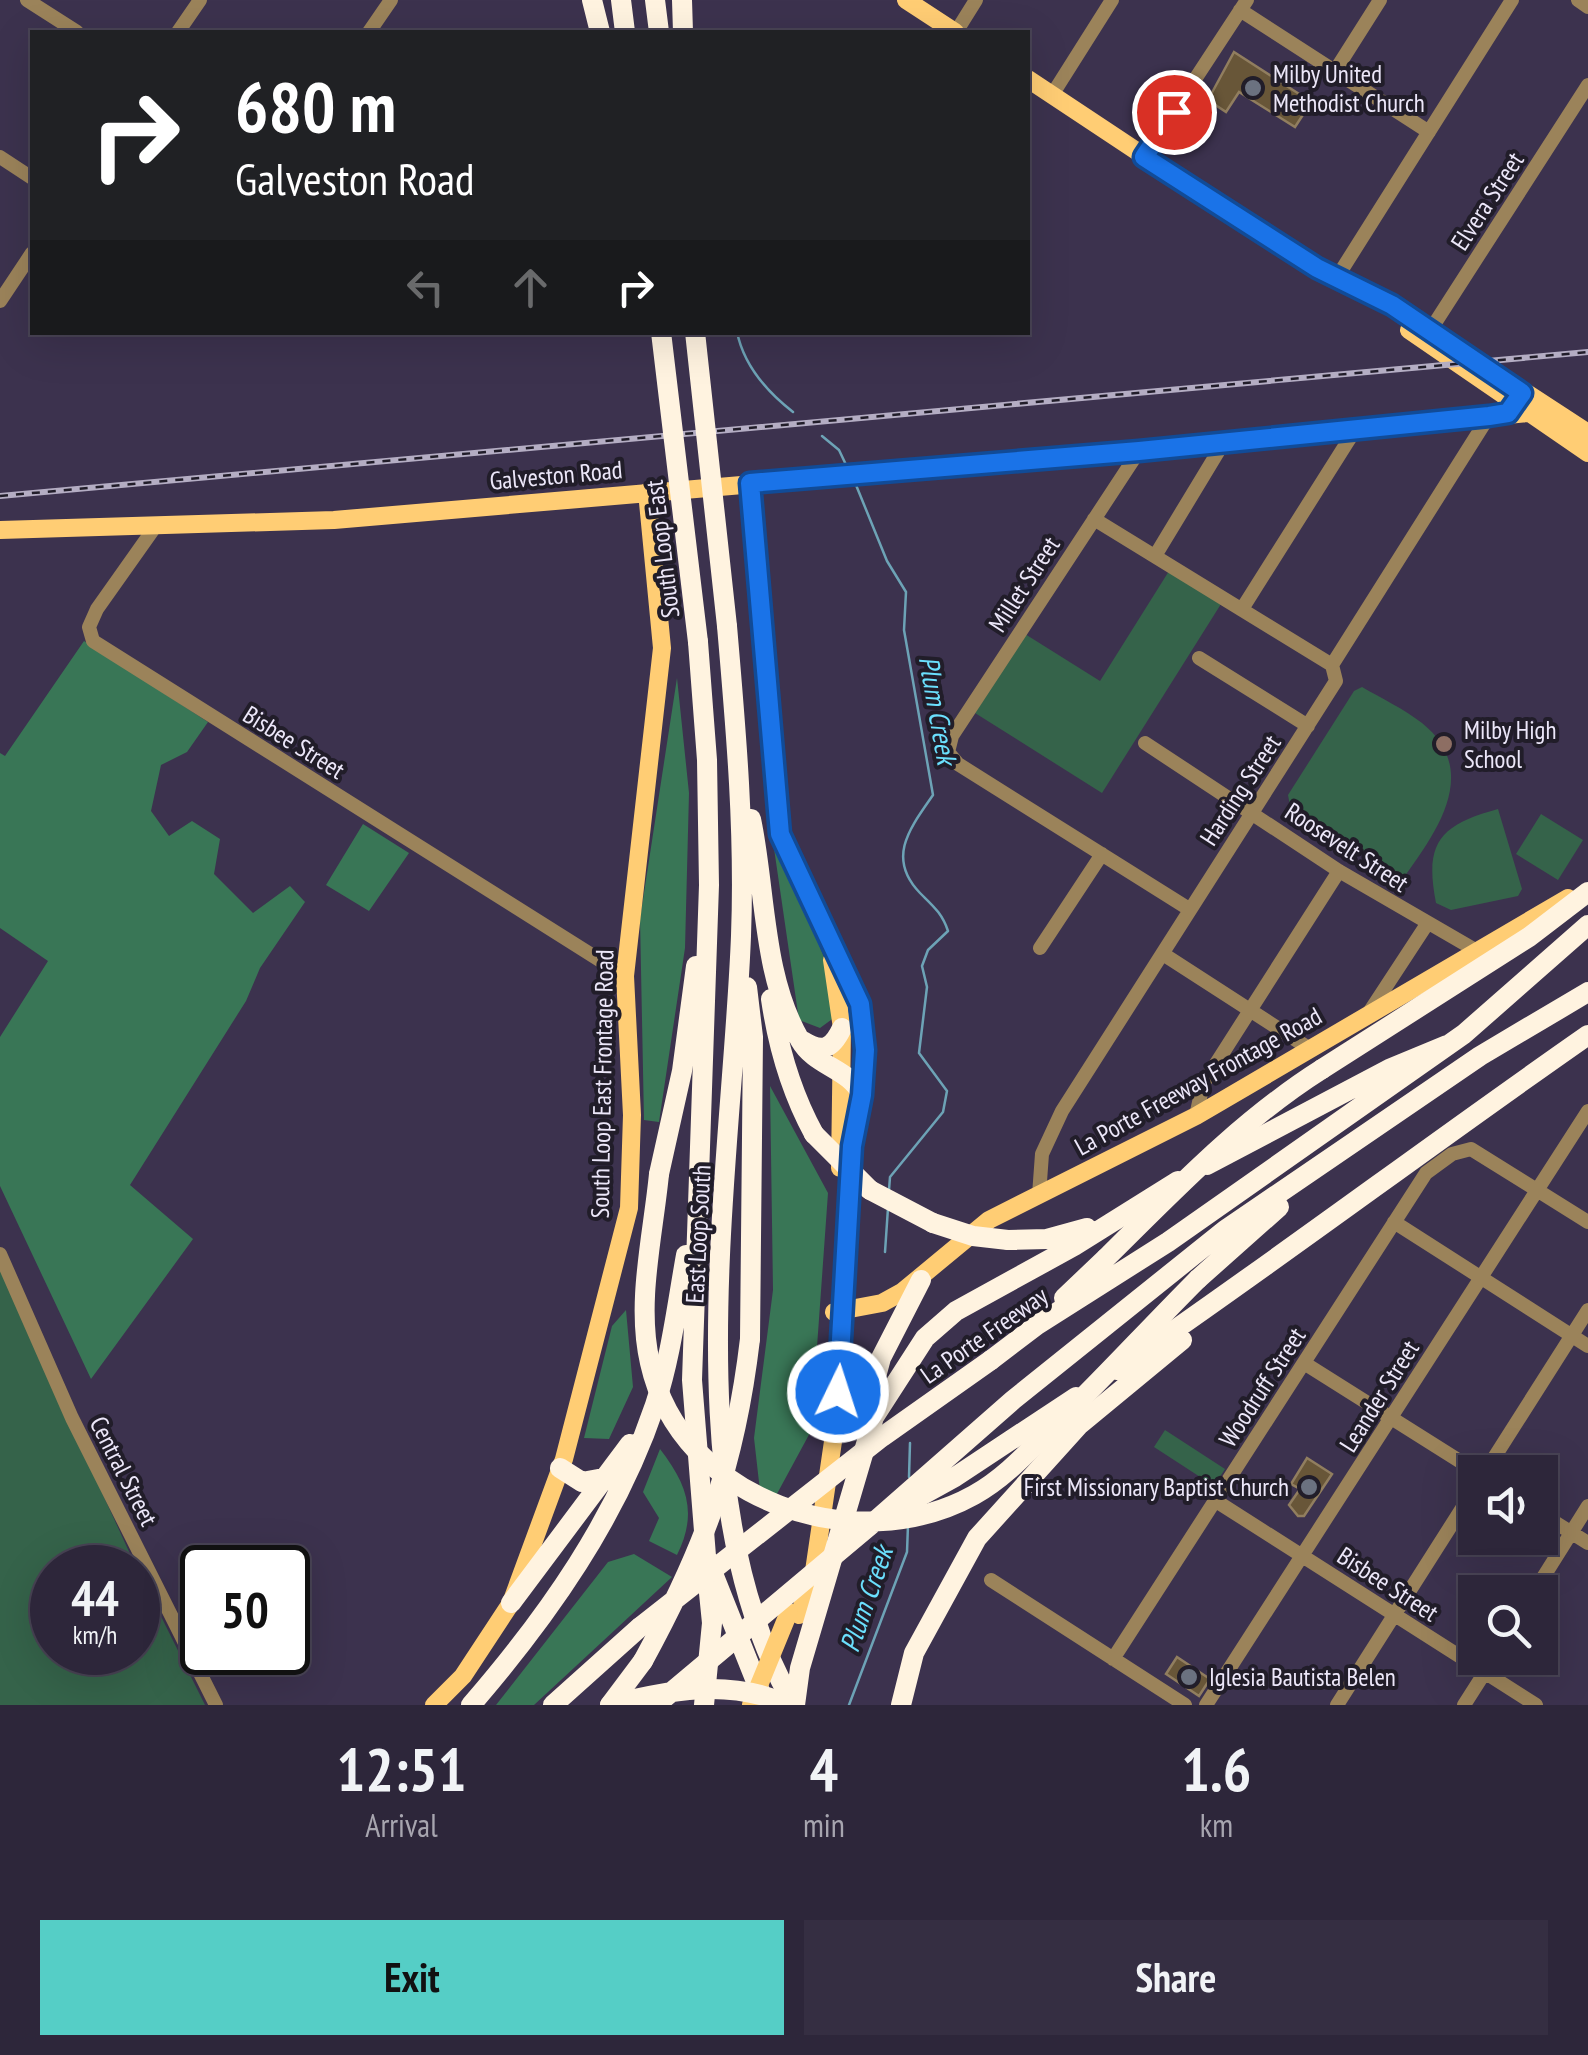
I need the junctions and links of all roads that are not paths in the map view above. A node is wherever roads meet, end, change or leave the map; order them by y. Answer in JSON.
{"nodes":[{"id":1,"x":27,"y":0,"type":"edge"},
{"id":2,"x":200,"y":0,"type":"edge"},
{"id":3,"x":392,"y":0,"type":"edge"},
{"id":4,"x":592,"y":0,"type":"edge"},
{"id":5,"x":621,"y":0,"type":"edge"},
{"id":6,"x":655,"y":0,"type":"edge"},
{"id":7,"x":682,"y":0,"type":"edge"},
{"id":8,"x":906,"y":0,"type":"edge"},
{"id":9,"x":976,"y":0,"type":"edge"},
{"id":10,"x":1112,"y":0,"type":"edge"},
{"id":11,"x":1380,"y":0,"type":"edge"},
{"id":12,"x":1512,"y":0,"type":"edge"},
{"id":13,"x":1578,"y":0,"type":"edge"},
{"id":14,"x":1244,"y":5,"type":"edge"},
{"id":15,"x":1588,"y":6,"type":"edge"},
{"id":16,"x":74,"y":30,"type":"edge"},
{"id":17,"x":179,"y":30,"type":"edge"},
{"id":18,"x":371,"y":30,"type":"edge"},
{"id":19,"x":600,"y":30,"type":"edge"},
{"id":20,"x":624,"y":30,"type":"edge"},
{"id":21,"x":659,"y":30,"type":"edge"},
{"id":22,"x":682,"y":30,"type":"edge"},
{"id":23,"x":952,"y":30,"type":"edge"},
{"id":24,"x":956,"y":30,"type":"edge"},
{"id":25,"x":1336,"y":71,"type":"junction"},
{"id":26,"x":1030,"y":80,"type":"edge"},
{"id":27,"x":1588,"y":85,"type":"edge"},
{"id":28,"x":1052,"y":95,"type":"junction"},
{"id":29,"x":1430,"y":132,"type":"junction"},
{"id":30,"x":0,"y":157,"type":"edge"},
{"id":31,"x":1144,"y":157,"type":"junction"},
{"id":32,"x":30,"y":177,"type":"edge"},
{"id":33,"x":30,"y":256,"type":"edge"},
{"id":34,"x":1336,"y":279,"type":"junction"},
{"id":35,"x":0,"y":301,"type":"edge"},
{"id":36,"x":661,"y":335,"type":"edge"},
{"id":37,"x":695,"y":335,"type":"edge"},
{"id":38,"x":1427,"y":335,"type":"junction"},
{"id":39,"x":1489,"y":387,"type":"junction"},
{"id":40,"x":1518,"y":406,"type":"junction"},
{"id":41,"x":1489,"y":416,"type":"junction"},
{"id":42,"x":1355,"y":430,"type":"junction"},
{"id":43,"x":1588,"y":433,"type":"edge"},
{"id":44,"x":1224,"y":442,"type":"junction"},
{"id":45,"x":1139,"y":451,"type":"junction"},
{"id":46,"x":1588,"y":452,"type":"edge"},
{"id":47,"x":750,"y":483,"type":"junction"},
{"id":48,"x":647,"y":492,"type":"junction"},
{"id":49,"x":1094,"y":519,"type":"junction"},
{"id":50,"x":155,"y":527,"type":"junction"},
{"id":51,"x":0,"y":530,"type":"edge"},
{"id":52,"x":1155,"y":556,"type":"junction"},
{"id":53,"x":1242,"y":609,"type":"junction"},
{"id":54,"x":1199,"y":658,"type":"dead end"},
{"id":55,"x":1332,"y":665,"type":"junction"},
{"id":56,"x":1308,"y":726,"type":"junction"},
{"id":57,"x":1145,"y":743,"type":"dead end"},
{"id":58,"x":738,"y":754,"type":"junction"},
{"id":59,"x":707,"y":760,"type":"joint"},
{"id":60,"x":1252,"y":812,"type":"junction"},
{"id":61,"x":1102,"y":854,"type":"junction"},
{"id":62,"x":1339,"y":871,"type":"junction"},
{"id":63,"x":709,"y":885,"type":"junction"},
{"id":64,"x":1588,"y":889,"type":"edge"},
{"id":65,"x":1189,"y":909,"type":"junction"},
{"id":66,"x":1427,"y":924,"type":"junction"},
{"id":67,"x":1588,"y":925,"type":"edge"},
{"id":68,"x":822,"y":926,"type":"junction"},
{"id":69,"x":741,"y":933,"type":"junction"},
{"id":70,"x":768,"y":937,"type":"junction"},
{"id":71,"x":1040,"y":948,"type":"dead end"},
{"id":72,"x":1477,"y":952,"type":"junction"},
{"id":73,"x":1163,"y":954,"type":"junction"},
{"id":74,"x":625,"y":976,"type":"junction"},
{"id":75,"x":1588,"y":992,"type":"edge"},
{"id":76,"x":1250,"y":1008,"type":"junction"},
{"id":77,"x":1368,"y":1015,"type":"junction"},
{"id":78,"x":842,"y":1028,"type":"junction"},
{"id":79,"x":1588,"y":1035,"type":"edge"},
{"id":80,"x":800,"y":1040,"type":"junction"},
{"id":81,"x":1456,"y":1040,"type":"junction"},
{"id":82,"x":1310,"y":1049,"type":"junction"},
{"id":83,"x":842,"y":1073,"type":"junction"},
{"id":84,"x":862,"y":1095,"type":"junction"},
{"id":85,"x":1588,"y":1111,"type":"edge"},
{"id":86,"x":1196,"y":1116,"type":"junction"},
{"id":87,"x":1310,"y":1175,"type":"junction"},
{"id":88,"x":699,"y":1184,"type":"junction"},
{"id":89,"x":1538,"y":1189,"type":"junction"},
{"id":90,"x":1039,"y":1195,"type":"junction"},
{"id":91,"x":1135,"y":1207,"type":"junction"},
{"id":92,"x":1394,"y":1222,"type":"junction"},
{"id":93,"x":1588,"y":1222,"type":"edge"},
{"id":94,"x":0,"y":1254,"type":"edge"},
{"id":95,"x":846,"y":1259,"type":"junction"},
{"id":96,"x":1255,"y":1276,"type":"junction"},
{"id":97,"x":1482,"y":1278,"type":"junction"},
{"id":98,"x":921,"y":1280,"type":"junction"},
{"id":99,"x":882,"y":1303,"type":"junction"},
{"id":100,"x":1588,"y":1310,"type":"edge"},
{"id":101,"x":838,"y":1312,"type":"junction"},
{"id":102,"x":1038,"y":1325,"type":"junction"},
{"id":103,"x":1572,"y":1335,"type":"junction"},
{"id":104,"x":1588,"y":1346,"type":"edge"},
{"id":105,"x":1304,"y":1363,"type":"junction"},
{"id":106,"x":655,"y":1405,"type":"junction"},
{"id":107,"x":1393,"y":1418,"type":"junction"},
{"id":108,"x":1496,"y":1455,"type":"edge"},
{"id":109,"x":1458,"y":1460,"type":"edge"},
{"id":110,"x":560,"y":1468,"type":"junction"},
{"id":111,"x":609,"y":1477,"type":"junction"},
{"id":112,"x":850,"y":1489,"type":"junction"},
{"id":113,"x":1216,"y":1501,"type":"junction"},
{"id":114,"x":1588,"y":1506,"type":"edge"},
{"id":115,"x":1458,"y":1514,"type":"edge"},
{"id":116,"x":874,"y":1522,"type":"junction"},
{"id":117,"x":1558,"y":1524,"type":"edge"},
{"id":118,"x":1571,"y":1532,"type":"junction"},
{"id":119,"x":1588,"y":1543,"type":"edge"},
{"id":120,"x":706,"y":1556,"type":"junction"},
{"id":121,"x":1304,"y":1557,"type":"junction"},
{"id":122,"x":1544,"y":1575,"type":"edge"},
{"id":123,"x":991,"y":1580,"type":"dead end"},
{"id":124,"x":511,"y":1603,"type":"junction"},
{"id":125,"x":1393,"y":1615,"type":"junction"},
{"id":126,"x":800,"y":1619,"type":"junction"},
{"id":127,"x":1458,"y":1655,"type":"edge"},
{"id":128,"x":1114,"y":1659,"type":"junction"},
{"id":129,"x":1483,"y":1675,"type":"edge"},
{"id":130,"x":1490,"y":1675,"type":"edge"},
{"id":131,"x":216,"y":1705,"type":"edge"},
{"id":132,"x":434,"y":1705,"type":"edge"},
{"id":133,"x":471,"y":1705,"type":"edge"},
{"id":134,"x":553,"y":1705,"type":"edge"},
{"id":135,"x":610,"y":1705,"type":"edge"},
{"id":136,"x":656,"y":1705,"type":"edge"},
{"id":137,"x":704,"y":1705,"type":"edge"},
{"id":138,"x":752,"y":1705,"type":"edge"},
{"id":139,"x":764,"y":1705,"type":"edge"},
{"id":140,"x":792,"y":1705,"type":"edge"},
{"id":141,"x":901,"y":1705,"type":"edge"},
{"id":142,"x":1185,"y":1705,"type":"edge"},
{"id":143,"x":1206,"y":1705,"type":"edge"},
{"id":144,"x":1337,"y":1705,"type":"edge"},
{"id":145,"x":1464,"y":1705,"type":"edge"},
{"id":146,"x":1536,"y":1705,"type":"edge"}],
"edges":[{"from":1,"to":16,"type":"street"},
{"from":2,"to":17,"type":"street"},
{"from":3,"to":18,"type":"street"},
{"from":4,"to":19,"type":"highway"},
{"from":5,"to":20,"type":"highway"},
{"from":6,"to":21,"type":"highway"},
{"from":7,"to":22,"type":"highway"},
{"from":8,"to":23,"type":"main road"},
{"from":9,"to":24,"type":"street"},
{"from":10,"to":28,"type":"street"},
{"from":11,"to":25,"type":"street"},
{"from":12,"to":29,"type":"street"},
{"from":13,"to":15,"type":"street"},
{"from":14,"to":25,"type":"street"},
{"from":14,"to":31,"type":"street"},
{"from":25,"to":29,"type":"street"},
{"from":26,"to":28,"type":"main road"},
{"from":27,"to":38,"type":"street","name":"Elvera Street"},
{"from":28,"to":31,"type":"main road"},
{"from":29,"to":34,"type":"street"},
{"from":30,"to":32,"type":"street"},
{"from":31,"to":34,"type":"main road"},
{"from":33,"to":35,"type":"street"},
{"from":34,"to":38,"type":"main road"},
{"from":36,"to":59,"type":"highway","name":"South Loop East","bridge":true},
{"from":37,"to":58,"type":"highway","bridge":true},
{"from":38,"to":39,"type":"main road"},
{"from":38,"to":40,"type":"main road"},
{"from":39,"to":40,"type":"main road"},
{"from":39,"to":41,"type":"main road"},
{"from":40,"to":41,"type":"main road","name":"Galveston Road"},
{"from":40,"to":43,"type":"main road"},
{"from":40,"to":46,"type":"main road"},
{"from":41,"to":42,"type":"main road","name":"Galveston Road"},
{"from":41,"to":55,"type":"street","name":"Harding Street"},
{"from":42,"to":44,"type":"main road","name":"Galveston Road"},
{"from":42,"to":53,"type":"street"},
{"from":44,"to":45,"type":"main road","name":"Galveston Road"},
{"from":44,"to":52,"type":"street"},
{"from":45,"to":47,"type":"main road","name":"Galveston Road"},
{"from":45,"to":49,"type":"street","name":"Millet Street"},
{"from":47,"to":48,"type":"main road","name":"Galveston Road"},
{"from":47,"to":68,"type":"main road"},
{"from":48,"to":50,"type":"main road","name":"Galveston Road"},
{"from":48,"to":74,"type":"main road","name":"South Loop East Frontage Road"},
{"from":49,"to":52,"type":"street"},
{"from":49,"to":61,"type":"street","name":"Millet Street"},
{"from":50,"to":51,"type":"main road","name":"Galveston Road"},
{"from":50,"to":74,"type":"street","name":"Bisbee Street"},
{"from":52,"to":53,"type":"street"},
{"from":53,"to":55,"type":"street"},
{"from":54,"to":56,"type":"street"},
{"from":55,"to":56,"type":"street","name":"Harding Street"},
{"from":56,"to":60,"type":"street","name":"Harding Street"},
{"from":57,"to":60,"type":"street","name":"Roosevelt Street"},
{"from":58,"to":69,"type":"highway","name":"East Loop South"},
{"from":58,"to":70,"type":"highway"},
{"from":59,"to":63,"type":"highway","name":"East Loop South"},
{"from":60,"to":62,"type":"street","name":"Roosevelt Street"},
{"from":60,"to":65,"type":"street","name":"Harding Street"},
{"from":61,"to":65,"type":"street"},
{"from":61,"to":71,"type":"street"},
{"from":62,"to":66,"type":"street","name":"Roosevelt Street"},
{"from":62,"to":76,"type":"street"},
{"from":63,"to":87,"type":"highway","bridge":true},
{"from":63,"to":88,"type":"highway","name":"East Loop South"},
{"from":64,"to":72,"type":"main road","name":"La Porte Freeway Frontage Road"},
{"from":64,"to":102,"type":"highway","bridge":true},
{"from":65,"to":73,"type":"street","name":"Harding Street"},
{"from":66,"to":72,"type":"street","name":"Roosevelt Street"},
{"from":66,"to":77,"type":"street"},
{"from":67,"to":81,"type":"highway"},
{"from":68,"to":78,"type":"main road"},
{"from":68,"to":84,"type":"main road"},
{"from":69,"to":135,"type":"highway","bridge":true},
{"from":69,"to":140,"type":"highway","name":"East Loop South"},
{"from":70,"to":80,"type":"highway"},
{"from":70,"to":91,"type":"highway","bridge":true},
{"from":72,"to":77,"type":"main road","name":"La Porte Freeway Frontage Road"},
{"from":73,"to":76,"type":"street"},
{"from":73,"to":90,"type":"street","name":"Harding Street"},
{"from":74,"to":110,"type":"main road","name":"South Loop East Frontage Road"},
{"from":75,"to":87,"type":"highway"},
{"from":76,"to":82,"type":"street"},
{"from":76,"to":86,"type":"street"},
{"from":77,"to":82,"type":"main road","name":"La Porte Freeway Frontage Road"},
{"from":78,"to":80,"type":"highway"},
{"from":78,"to":83,"type":"main road"},
{"from":79,"to":96,"type":"highway"},
{"from":80,"to":83,"type":"highway"},
{"from":81,"to":91,"type":"highway"},
{"from":81,"to":102,"type":"highway","name":"La Porte Freeway"},
{"from":82,"to":86,"type":"main road","name":"La Porte Freeway Frontage Road"},
{"from":83,"to":84,"type":"highway"},
{"from":83,"to":101,"type":"main road"},
{"from":84,"to":95,"type":"main road"},
{"from":85,"to":89,"type":"street","name":"Leander Street"},
{"from":86,"to":90,"type":"main road","name":"La Porte Freeway Frontage Road"},
{"from":87,"to":116,"type":"highway"},
{"from":88,"to":106,"type":"highway"},
{"from":88,"to":120,"type":"highway","name":"East Loop South"},
{"from":89,"to":92,"type":"street","name":"Woodruff Street"},
{"from":89,"to":93,"type":"street"},
{"from":89,"to":97,"type":"street","name":"Leander Street"},
{"from":90,"to":98,"type":"main road","name":"La Porte Freeway Frontage Road"},
{"from":91,"to":112,"type":"highway"},
{"from":92,"to":97,"type":"street"},
{"from":92,"to":105,"type":"street","name":"Woodruff Street"},
{"from":94,"to":131,"type":"street","name":"Central Street"},
{"from":95,"to":99,"type":"main road"},
{"from":95,"to":101,"type":"main road"},
{"from":96,"to":116,"type":"highway"},
{"from":96,"to":141,"type":"highway"},
{"from":97,"to":103,"type":"street"},
{"from":97,"to":107,"type":"street","name":"Leander Street"},
{"from":98,"to":99,"type":"main road","name":"La Porte Freeway Frontage Road"},
{"from":98,"to":112,"type":"highway"},
{"from":99,"to":101,"type":"main road","name":"La Porte Freeway Frontage Road"},
{"from":100,"to":103,"type":"street"},
{"from":101,"to":126,"type":"main road"},
{"from":102,"to":134,"type":"highway","name":"La Porte Freeway","bridge":true},
{"from":103,"to":104,"type":"street"},
{"from":103,"to":108,"type":"street"},
{"from":105,"to":107,"type":"street"},
{"from":105,"to":113,"type":"street","name":"Woodruff Street"},
{"from":106,"to":111,"type":"highway"},
{"from":106,"to":133,"type":"highway"},
{"from":107,"to":109,"type":"street"},
{"from":107,"to":121,"type":"street","name":"Leander Street"},
{"from":110,"to":111,"type":"highway"},
{"from":110,"to":124,"type":"main road","name":"South Loop East Frontage Road"},
{"from":111,"to":124,"type":"highway"},
{"from":112,"to":126,"type":"highway"},
{"from":113,"to":121,"type":"street","name":"Bisbee Street"},
{"from":113,"to":128,"type":"street","name":"Woodruff Street"},
{"from":114,"to":118,"type":"street"},
{"from":115,"to":125,"type":"street"},
{"from":116,"to":136,"type":"highway","bridge":true},
{"from":117,"to":118,"type":"street"},
{"from":118,"to":119,"type":"street"},
{"from":118,"to":122,"type":"street"},
{"from":120,"to":137,"type":"highway"},
{"from":120,"to":139,"type":"highway","name":"East Loop South"},
{"from":121,"to":125,"type":"street","name":"Bisbee Street"},
{"from":121,"to":143,"type":"street","name":"Leander Street"},
{"from":123,"to":128,"type":"street"},
{"from":124,"to":132,"type":"main road"},
{"from":125,"to":127,"type":"street","name":"Bisbee Street"},
{"from":125,"to":144,"type":"street"},
{"from":126,"to":138,"type":"main road","bridge":true},
{"from":126,"to":139,"type":"main road"},
{"from":126,"to":140,"type":"highway"},
{"from":128,"to":142,"type":"street"},
{"from":129,"to":145,"type":"street"},
{"from":130,"to":146,"type":"street","name":"Bisbee Street"},
{"from":135,"to":140,"type":"highway","bridge":true}]}
